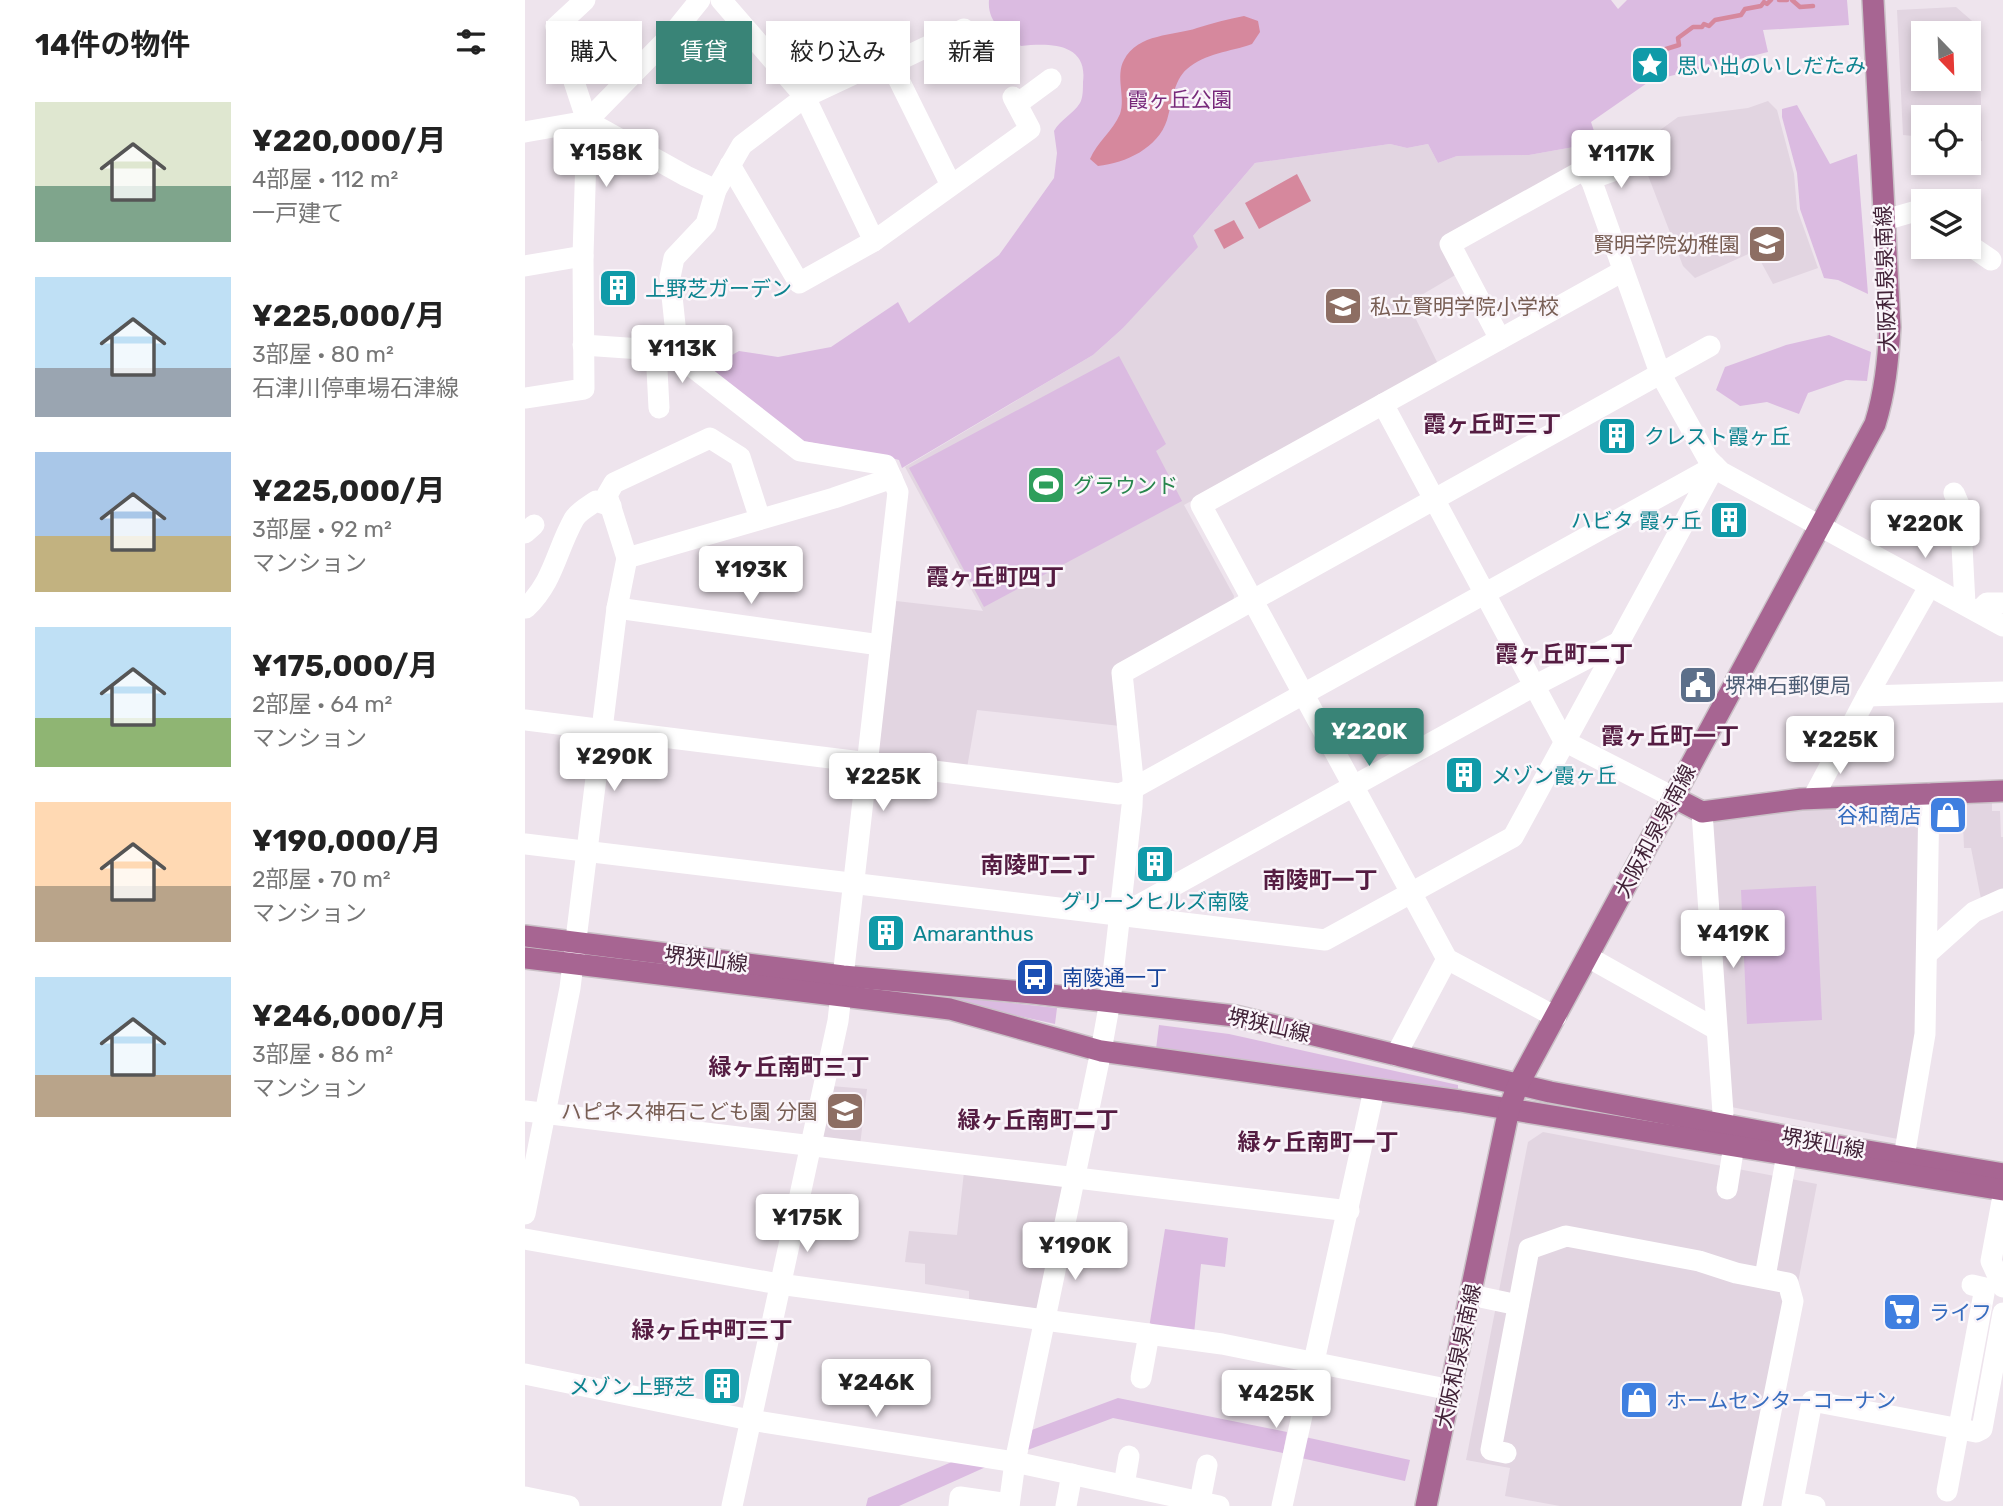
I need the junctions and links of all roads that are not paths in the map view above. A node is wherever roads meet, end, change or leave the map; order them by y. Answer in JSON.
{"nodes":[{"id":1,"x":585,"y":0,"type":"edge"},
{"id":2,"x":700,"y":0,"type":"edge"},
{"id":3,"x":721,"y":0,"type":"edge"},
{"id":4,"x":1873,"y":0,"type":"edge"},
{"id":5,"x":1051,"y":79,"type":"dead end"},
{"id":6,"x":833,"y":84,"type":"edge"},
{"id":7,"x":901,"y":84,"type":"edge"},
{"id":8,"x":805,"y":97,"type":"junction"},
{"id":9,"x":587,"y":121,"type":"junction"},
{"id":10,"x":525,"y":132,"type":"edge"},
{"id":11,"x":1638,"y":162,"type":"dead end"},
{"id":12,"x":730,"y":165,"type":"junction"},
{"id":13,"x":1590,"y":179,"type":"junction"},
{"id":14,"x":951,"y":185,"type":"junction"},
{"id":15,"x":716,"y":190,"type":"junction"},
{"id":16,"x":1911,"y":212,"type":"edge"},
{"id":17,"x":1885,"y":220,"type":"junction"},
{"id":18,"x":874,"y":241,"type":"junction"},
{"id":19,"x":1981,"y":253,"type":"edge"},
{"id":20,"x":583,"y":256,"type":"junction"},
{"id":21,"x":1991,"y":260,"type":"dead end"},
{"id":22,"x":525,"y":266,"type":"edge"},
{"id":23,"x":1623,"y":271,"type":"junction"},
{"id":24,"x":676,"y":335,"type":"junction"},
{"id":25,"x":1500,"y":339,"type":"junction"},
{"id":26,"x":583,"y":345,"type":"junction"},
{"id":27,"x":1710,"y":346,"type":"dead end"},
{"id":28,"x":656,"y":350,"type":"junction"},
{"id":29,"x":1660,"y":373,"type":"junction"},
{"id":30,"x":525,"y":398,"type":"edge"},
{"id":31,"x":1383,"y":404,"type":"junction"},
{"id":32,"x":659,"y":408,"type":"dead end"},
{"id":33,"x":1715,"y":466,"type":"junction"},
{"id":34,"x":893,"y":478,"type":"junction"},
{"id":35,"x":1954,"y":493,"type":"dead end"},
{"id":36,"x":1434,"y":498,"type":"junction"},
{"id":37,"x":611,"y":506,"type":"junction"},
{"id":38,"x":760,"y":519,"type":"junction"},
{"id":39,"x":1820,"y":525,"type":"junction"},
{"id":40,"x":627,"y":558,"type":"junction"},
{"id":41,"x":1929,"y":587,"type":"junction"},
{"id":42,"x":1485,"y":594,"type":"junction"},
{"id":43,"x":1253,"y":598,"type":"junction"},
{"id":44,"x":2003,"y":603,"type":"edge"},
{"id":45,"x":1972,"y":607,"type":"junction"},
{"id":46,"x":526,"y":608,"type":"edge"},
{"id":47,"x":617,"y":608,"type":"junction"},
{"id":48,"x":2003,"y":626,"type":"edge"},
{"id":49,"x":1619,"y":642,"type":"junction"},
{"id":50,"x":880,"y":645,"type":"junction"},
{"id":51,"x":1534,"y":686,"type":"junction"},
{"id":52,"x":2003,"y":692,"type":"edge"},
{"id":53,"x":1305,"y":694,"type":"junction"},
{"id":54,"x":1867,"y":696,"type":"junction"},
{"id":55,"x":525,"y":720,"type":"edge"},
{"id":56,"x":601,"y":729,"type":"junction"},
{"id":57,"x":1564,"y":741,"type":"junction"},
{"id":58,"x":867,"y":762,"type":"junction"},
{"id":59,"x":1354,"y":785,"type":"junction"},
{"id":60,"x":1132,"y":789,"type":"junction"},
{"id":61,"x":2003,"y":791,"type":"edge"},
{"id":62,"x":1929,"y":794,"type":"junction"},
{"id":63,"x":1673,"y":797,"type":"junction"},
{"id":64,"x":1813,"y":798,"type":"junction"},
{"id":65,"x":1702,"y":811,"type":"junction"},
{"id":66,"x":525,"y":844,"type":"edge"},
{"id":67,"x":586,"y":852,"type":"junction"},
{"id":68,"x":853,"y":885,"type":"junction"},
{"id":69,"x":1412,"y":892,"type":"junction"},
{"id":70,"x":2003,"y":900,"type":"edge"},
{"id":71,"x":1119,"y":916,"type":"junction"},
{"id":72,"x":525,"y":936,"type":"edge"},
{"id":73,"x":573,"y":953,"type":"junction"},
{"id":74,"x":1927,"y":954,"type":"junction"},
{"id":75,"x":1588,"y":957,"type":"junction"},
{"id":76,"x":525,"y":958,"type":"edge"},
{"id":77,"x":1447,"y":959,"type":"junction"},
{"id":78,"x":841,"y":986,"type":"junction"},
{"id":79,"x":1110,"y":1001,"type":"junction"},
{"id":80,"x":1556,"y":1017,"type":"junction"},
{"id":81,"x":1716,"y":1029,"type":"junction"},
{"id":82,"x":1101,"y":1051,"type":"junction"},
{"id":83,"x":1396,"y":1055,"type":"junction"},
{"id":84,"x":1518,"y":1085,"type":"junction"},
{"id":85,"x":1374,"y":1090,"type":"junction"},
{"id":86,"x":1509,"y":1109,"type":"junction"},
{"id":87,"x":525,"y":1111,"type":"edge"},
{"id":88,"x":546,"y":1114,"type":"junction"},
{"id":89,"x":1719,"y":1124,"type":"junction"},
{"id":90,"x":809,"y":1145,"type":"junction"},
{"id":91,"x":1734,"y":1145,"type":"junction"},
{"id":92,"x":1787,"y":1154,"type":"junction"},
{"id":93,"x":1904,"y":1157,"type":"junction"},
{"id":94,"x":2003,"y":1174,"type":"edge"},
{"id":95,"x":1075,"y":1178,"type":"junction"},
{"id":96,"x":1727,"y":1189,"type":"dead end"},
{"id":97,"x":2003,"y":1190,"type":"edge"},
{"id":98,"x":2003,"y":1196,"type":"edge"},
{"id":99,"x":1349,"y":1211,"type":"junction"},
{"id":100,"x":525,"y":1214,"type":"edge"},
{"id":101,"x":525,"y":1239,"type":"edge"},
{"id":102,"x":1765,"y":1278,"type":"junction"},
{"id":103,"x":779,"y":1284,"type":"junction"},
{"id":104,"x":1972,"y":1285,"type":"dead end"},
{"id":105,"x":2003,"y":1287,"type":"edge"},
{"id":106,"x":1471,"y":1295,"type":"junction"},
{"id":107,"x":1518,"y":1305,"type":"junction"},
{"id":108,"x":2003,"y":1313,"type":"edge"},
{"id":109,"x":1045,"y":1320,"type":"junction"},
{"id":110,"x":1149,"y":1334,"type":"junction"},
{"id":111,"x":1313,"y":1363,"type":"junction"},
{"id":112,"x":525,"y":1374,"type":"edge"},
{"id":113,"x":1141,"y":1378,"type":"dead end"},
{"id":114,"x":1451,"y":1390,"type":"junction"},
{"id":115,"x":750,"y":1420,"type":"junction"},
{"id":116,"x":1506,"y":1453,"type":"dead end"},
{"id":117,"x":1129,"y":1456,"type":"dead end"},
{"id":118,"x":1015,"y":1462,"type":"junction"},
{"id":119,"x":1207,"y":1465,"type":"dead end"},
{"id":120,"x":1072,"y":1474,"type":"junction"},
{"id":121,"x":1124,"y":1485,"type":"junction"},
{"id":122,"x":525,"y":1497,"type":"edge"},
{"id":123,"x":1945,"y":1498,"type":"edge"},
{"id":124,"x":1793,"y":1504,"type":"edge"},
{"id":125,"x":1009,"y":1505,"type":"edge"},
{"id":126,"x":1206,"y":1505,"type":"edge"},
{"id":127,"x":569,"y":1506,"type":"edge"},
{"id":128,"x":732,"y":1506,"type":"edge"},
{"id":129,"x":959,"y":1506,"type":"edge"},
{"id":130,"x":1066,"y":1506,"type":"edge"},
{"id":131,"x":1282,"y":1506,"type":"edge"},
{"id":132,"x":1426,"y":1506,"type":"edge"},
{"id":133,"x":1752,"y":1506,"type":"edge"},
{"id":134,"x":1815,"y":1506,"type":"edge"}],
"edges":[{"from":1,"to":9,"type":"street"},
{"from":2,"to":9,"type":"street"},
{"from":3,"to":8,"type":"street"},
{"from":4,"to":17,"type":"main road","name":"大阪和泉泉南線"},
{"from":5,"to":14,"type":"street"},
{"from":6,"to":8,"type":"street"},
{"from":7,"to":14,"type":"street"},
{"from":8,"to":12,"type":"street"},
{"from":8,"to":18,"type":"street"},
{"from":9,"to":10,"type":"street"},
{"from":9,"to":15,"type":"street"},
{"from":9,"to":20,"type":"street"},
{"from":11,"to":13,"type":"street"},
{"from":12,"to":15,"type":"street"},
{"from":12,"to":18,"type":"street"},
{"from":13,"to":23,"type":"street"},
{"from":13,"to":25,"type":"street"},
{"from":14,"to":18,"type":"street"},
{"from":15,"to":24,"type":"street"},
{"from":16,"to":17,"type":"street"},
{"from":17,"to":39,"type":"main road","name":"大阪和泉泉南線"},
{"from":19,"to":21,"type":"street"},
{"from":20,"to":22,"type":"street"},
{"from":20,"to":26,"type":"street"},
{"from":23,"to":25,"type":"street"},
{"from":23,"to":29,"type":"street"},
{"from":24,"to":28,"type":"street"},
{"from":24,"to":34,"type":"street"},
{"from":25,"to":31,"type":"street"},
{"from":26,"to":28,"type":"street"},
{"from":26,"to":30,"type":"street"},
{"from":27,"to":29,"type":"street"},
{"from":28,"to":32,"type":"street"},
{"from":29,"to":33,"type":"street"},
{"from":29,"to":36,"type":"street"},
{"from":31,"to":36,"type":"street"},
{"from":31,"to":43,"type":"street"},
{"from":33,"to":39,"type":"street"},
{"from":33,"to":42,"type":"street"},
{"from":33,"to":49,"type":"street"},
{"from":34,"to":38,"type":"street"},
{"from":34,"to":50,"type":"street"},
{"from":35,"to":45,"type":"street"},
{"from":36,"to":42,"type":"street"},
{"from":36,"to":43,"type":"street"},
{"from":37,"to":38,"type":"street"},
{"from":37,"to":40,"type":"street"},
{"from":37,"to":46,"type":"street"},
{"from":38,"to":40,"type":"street"},
{"from":39,"to":41,"type":"street"},
{"from":39,"to":63,"type":"main road","name":"大阪和泉泉南線"},
{"from":40,"to":47,"type":"street"},
{"from":41,"to":45,"type":"street"},
{"from":41,"to":54,"type":"street"},
{"from":42,"to":51,"type":"street"},
{"from":42,"to":53,"type":"street"},
{"from":43,"to":53,"type":"street"},
{"from":43,"to":60,"type":"street"},
{"from":44,"to":45,"type":"street"},
{"from":45,"to":48,"type":"street"},
{"from":47,"to":50,"type":"street"},
{"from":47,"to":56,"type":"street"},
{"from":49,"to":51,"type":"street"},
{"from":49,"to":57,"type":"street"},
{"from":50,"to":58,"type":"street"},
{"from":51,"to":57,"type":"street"},
{"from":51,"to":59,"type":"street"},
{"from":52,"to":54,"type":"street"},
{"from":53,"to":59,"type":"street"},
{"from":53,"to":60,"type":"street"},
{"from":54,"to":64,"type":"street"},
{"from":55,"to":56,"type":"street"},
{"from":56,"to":58,"type":"street"},
{"from":56,"to":67,"type":"street"},
{"from":57,"to":63,"type":"street"},
{"from":57,"to":69,"type":"street"},
{"from":58,"to":60,"type":"street"},
{"from":58,"to":68,"type":"street"},
{"from":59,"to":69,"type":"street"},
{"from":59,"to":71,"type":"street"},
{"from":60,"to":71,"type":"street"},
{"from":61,"to":62,"type":"main road"},
{"from":62,"to":64,"type":"main road"},
{"from":62,"to":74,"type":"street"},
{"from":63,"to":65,"type":"main road"},
{"from":63,"to":75,"type":"main road","name":"大阪和泉泉南線"},
{"from":64,"to":65,"type":"main road"},
{"from":65,"to":81,"type":"street"},
{"from":66,"to":67,"type":"street"},
{"from":67,"to":68,"type":"street"},
{"from":67,"to":73,"type":"street"},
{"from":68,"to":71,"type":"street"},
{"from":68,"to":78,"type":"street"},
{"from":69,"to":71,"type":"street"},
{"from":69,"to":77,"type":"street"},
{"from":70,"to":74,"type":"street"},
{"from":71,"to":79,"type":"street"},
{"from":72,"to":73,"type":"main road","name":"堺狭山線"},
{"from":73,"to":76,"type":"main road","name":"堺狭山線"},
{"from":73,"to":78,"type":"main road","name":"堺狭山線"},
{"from":73,"to":88,"type":"street"},
{"from":74,"to":93,"type":"street"},
{"from":75,"to":80,"type":"main road","name":"大阪和泉泉南線"},
{"from":75,"to":81,"type":"street"},
{"from":77,"to":80,"type":"street"},
{"from":77,"to":83,"type":"street"},
{"from":78,"to":79,"type":"main road","name":"堺狭山線"},
{"from":78,"to":82,"type":"main road","name":"堺狭山線"},
{"from":78,"to":90,"type":"street"},
{"from":79,"to":82,"type":"street"},
{"from":79,"to":83,"type":"main road","name":"堺狭山線"},
{"from":80,"to":84,"type":"main road","name":"大阪和泉泉南線"},
{"from":81,"to":89,"type":"street"},
{"from":82,"to":85,"type":"main road","name":"堺狭山線"},
{"from":82,"to":95,"type":"street"},
{"from":83,"to":84,"type":"main road","name":"堺狭山線"},
{"from":84,"to":86,"type":"main road","name":"大阪和泉泉南線"},
{"from":84,"to":89,"type":"main road","name":"堺狭山線"},
{"from":85,"to":86,"type":"main road","name":"堺狭山線"},
{"from":85,"to":99,"type":"street"},
{"from":86,"to":91,"type":"main road","name":"堺狭山線"},
{"from":86,"to":106,"type":"main road","name":"大阪和泉泉南線"},
{"from":87,"to":88,"type":"street"},
{"from":88,"to":90,"type":"street"},
{"from":88,"to":100,"type":"street"},
{"from":89,"to":93,"type":"main road","name":"堺狭山線"},
{"from":90,"to":95,"type":"street"},
{"from":90,"to":103,"type":"street"},
{"from":91,"to":92,"type":"main road","name":"堺狭山線"},
{"from":91,"to":96,"type":"street"},
{"from":92,"to":97,"type":"main road","name":"堺狭山線"},
{"from":92,"to":102,"type":"street"},
{"from":93,"to":94,"type":"main road","name":"堺狭山線"},
{"from":95,"to":99,"type":"street"},
{"from":95,"to":109,"type":"street"},
{"from":98,"to":105,"type":"street"},
{"from":99,"to":111,"type":"street"},
{"from":101,"to":103,"type":"street"},
{"from":102,"to":107,"type":"street"},
{"from":102,"to":133,"type":"street"},
{"from":103,"to":109,"type":"street"},
{"from":103,"to":115,"type":"street"},
{"from":104,"to":123,"type":"street","bridge":true},
{"from":106,"to":107,"type":"street"},
{"from":106,"to":114,"type":"main road","name":"大阪和泉泉南線"},
{"from":107,"to":116,"type":"street"},
{"from":108,"to":124,"type":"street"},
{"from":109,"to":110,"type":"street"},
{"from":109,"to":118,"type":"street"},
{"from":110,"to":111,"type":"street"},
{"from":110,"to":113,"type":"street"},
{"from":111,"to":114,"type":"street"},
{"from":111,"to":131,"type":"street"},
{"from":112,"to":115,"type":"street"},
{"from":114,"to":132,"type":"main road","name":"大阪和泉泉南線"},
{"from":115,"to":118,"type":"street"},
{"from":115,"to":128,"type":"street"},
{"from":117,"to":121,"type":"street"},
{"from":118,"to":120,"type":"street"},
{"from":118,"to":125,"type":"street"},
{"from":119,"to":126,"type":"street"},
{"from":120,"to":121,"type":"street"},
{"from":120,"to":130,"type":"street"},
{"from":121,"to":126,"type":"street"},
{"from":122,"to":127,"type":"street"},
{"from":124,"to":134,"type":"street"},
{"from":125,"to":129,"type":"street"}]}
